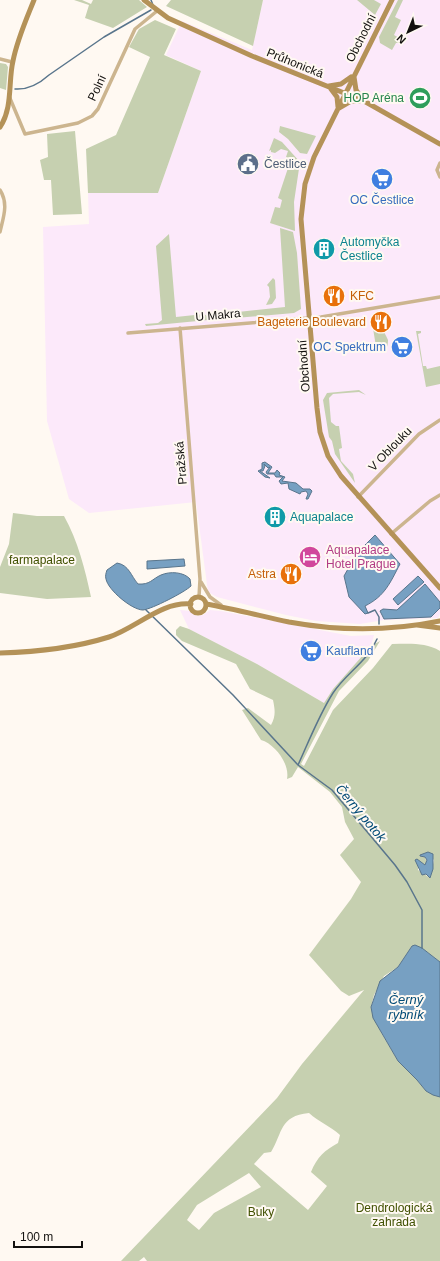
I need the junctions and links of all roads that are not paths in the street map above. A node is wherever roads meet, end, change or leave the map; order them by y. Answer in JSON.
{"nodes":[{"id":1,"x":34,"y":0,"type":"edge"},
{"id":2,"x":144,"y":0,"type":"edge"},
{"id":3,"x":392,"y":0,"type":"edge"},
{"id":4,"x":157,"y":11,"type":"junction"},
{"id":5,"x":0,"y":59,"type":"edge"},
{"id":6,"x":12,"y":62,"type":"junction"},
{"id":7,"x":354,"y":75,"type":"junction"},
{"id":8,"x":328,"y":86,"type":"junction"},
{"id":9,"x":345,"y":94,"type":"junction"},
{"id":10,"x":9,"y":96,"type":"junction"},
{"id":11,"x":364,"y":101,"type":"junction"},
{"id":12,"x":339,"y":108,"type":"junction"},
{"id":13,"x":0,"y":127,"type":"edge"},
{"id":14,"x":440,"y":144,"type":"edge"},
{"id":15,"x":440,"y":163,"type":"edge"},
{"id":16,"x":440,"y":177,"type":"edge"},
{"id":17,"x":0,"y":190,"type":"edge"},
{"id":18,"x":0,"y":232,"type":"edge"},
{"id":19,"x":440,"y":297,"type":"edge"},
{"id":20,"x":310,"y":317,"type":"junction"},
{"id":21,"x":180,"y":328,"type":"junction"},
{"id":22,"x":128,"y":333,"type":"dead end"},
{"id":23,"x":440,"y":420,"type":"edge"},
{"id":24,"x":440,"y":495,"type":"edge"},
{"id":25,"x":358,"y":497,"type":"junction"},
{"id":26,"x":391,"y":534,"type":"junction"},
{"id":27,"x":200,"y":579,"type":"junction"},
{"id":28,"x":440,"y":588,"type":"edge"},
{"id":29,"x":199,"y":597,"type":"junction"},
{"id":30,"x":191,"y":604,"type":"junction"},
{"id":31,"x":206,"y":604,"type":"junction"},
{"id":32,"x":226,"y":607,"type":"junction"},
{"id":33,"x":440,"y":621,"type":"edge"},
{"id":34,"x":416,"y":625,"type":"junction"},
{"id":35,"x":440,"y":628,"type":"edge"},
{"id":36,"x":0,"y":653,"type":"edge"}],
"edges":[{"from":1,"to":6,"type":"street"},
{"from":2,"to":4,"type":"street","name":"Průhonická"},
{"from":3,"to":7,"type":"street","name":"Obchodní"},
{"from":4,"to":8,"type":"street","name":"Průhonická"},
{"from":4,"to":10,"type":"street","name":"Polní"},
{"from":5,"to":6,"type":"street"},
{"from":6,"to":10,"type":"street"},
{"from":7,"to":8,"type":"street"},
{"from":7,"to":9,"type":"street","name":"Obchodní"},
{"from":7,"to":11,"type":"street"},
{"from":8,"to":9,"type":"street","name":"Průhonická"},
{"from":8,"to":12,"type":"street"},
{"from":9,"to":11,"type":"street","name":"Průhonická"},
{"from":9,"to":12,"type":"street","name":"Obchodní"},
{"from":10,"to":13,"type":"street"},
{"from":11,"to":12,"type":"street"},
{"from":11,"to":14,"type":"street","name":"Průhonická"},
{"from":12,"to":20,"type":"street","name":"Obchodní"},
{"from":15,"to":16,"type":"street"},
{"from":17,"to":18,"type":"street"},
{"from":19,"to":20,"type":"street","name":"U Makra"},
{"from":20,"to":21,"type":"street","name":"U Makra"},
{"from":20,"to":25,"type":"street","name":"Obchodní"},
{"from":21,"to":22,"type":"street","name":"U Makra"},
{"from":21,"to":27,"type":"street","name":"Pražská"},
{"from":23,"to":25,"type":"street","name":"V Oblouku"},
{"from":24,"to":26,"type":"street"},
{"from":25,"to":26,"type":"street","name":"Obchodní"},
{"from":26,"to":28,"type":"street","name":"Obchodní"},
{"from":27,"to":29,"type":"street","name":"Pražská"},
{"from":27,"to":32,"type":"street"},
{"from":29,"to":30,"type":"street"},
{"from":29,"to":31,"type":"street"},
{"from":30,"to":31,"type":"street"},
{"from":30,"to":36,"type":"street"},
{"from":31,"to":32,"type":"street"},
{"from":32,"to":34,"type":"street"},
{"from":33,"to":34,"type":"street"},
{"from":34,"to":35,"type":"street"}]}
